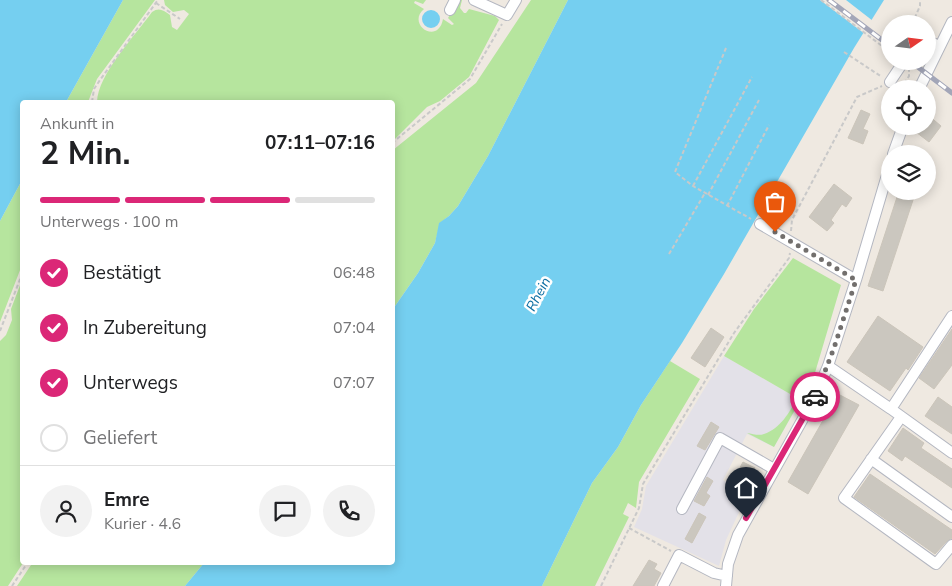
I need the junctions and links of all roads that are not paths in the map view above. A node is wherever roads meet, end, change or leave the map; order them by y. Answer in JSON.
{"nodes":[{"id":1,"x":455,"y":0,"type":"edge"},
{"id":2,"x":474,"y":0,"type":"edge"},
{"id":3,"x":516,"y":0,"type":"edge"},
{"id":4,"x":450,"y":10,"type":"dead end"},
{"id":5,"x":952,"y":22,"type":"edge"},
{"id":6,"x":923,"y":80,"type":"edge"},
{"id":7,"x":881,"y":195,"type":"edge"},
{"id":8,"x":760,"y":224,"type":"road end"},
{"id":9,"x":856,"y":280,"type":"junction"},
{"id":10,"x":952,"y":316,"type":"edge"},
{"id":11,"x":828,"y":366,"type":"junction"},
{"id":12,"x":891,"y":409,"type":"junction"},
{"id":13,"x":901,"y":416,"type":"junction"},
{"id":14,"x":952,"y":453,"type":"edge"},
{"id":15,"x":871,"y":458,"type":"junction"},
{"id":16,"x":774,"y":469,"type":"junction"},
{"id":17,"x":682,"y":509,"type":"dead end"},
{"id":18,"x":952,"y":517,"type":"edge"},
{"id":19,"x":952,"y":545,"type":"edge"},
{"id":20,"x":726,"y":581,"type":"edge"},
{"id":21,"x":662,"y":586,"type":"edge"}],
"edges":[{"from":1,"to":4,"type":"street"},
{"from":2,"to":3,"type":"street"},
{"from":5,"to":6,"type":"street"},
{"from":7,"to":9,"type":"street"},
{"from":8,"to":9,"type":"street"},
{"from":9,"to":11,"type":"street"},
{"from":10,"to":12,"type":"street"},
{"from":11,"to":12,"type":"street"},
{"from":11,"to":16,"type":"street"},
{"from":12,"to":13,"type":"street"},
{"from":13,"to":14,"type":"street"},
{"from":13,"to":15,"type":"street"},
{"from":15,"to":18,"type":"street"},
{"from":15,"to":19,"type":"street"},
{"from":16,"to":17,"type":"street"},
{"from":16,"to":20,"type":"street"},
{"from":20,"to":21,"type":"street"}]}
